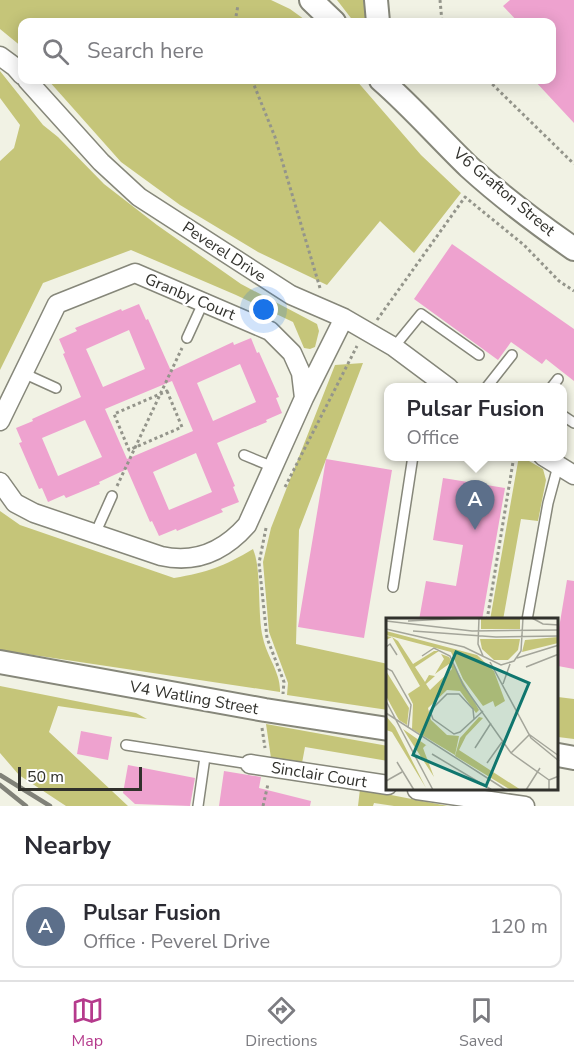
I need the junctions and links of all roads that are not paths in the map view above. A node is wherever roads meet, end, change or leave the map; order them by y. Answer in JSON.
{"nodes":[{"id":1,"x":311,"y":0,"type":"edge"},
{"id":2,"x":376,"y":0,"type":"edge"},
{"id":3,"x":330,"y":18,"type":"edge"},
{"id":4,"x":378,"y":18,"type":"edge"},
{"id":5,"x":0,"y":56,"type":"edge"},
{"id":6,"x":18,"y":70,"type":"edge"},
{"id":7,"x":31,"y":84,"type":"edge"},
{"id":8,"x":385,"y":84,"type":"edge"},
{"id":9,"x":402,"y":84,"type":"edge"},
{"id":10,"x":411,"y":107,"type":"junction"},
{"id":11,"x":574,"y":249,"type":"edge"},
{"id":12,"x":203,"y":303,"type":"junction"},
{"id":13,"x":337,"y":315,"type":"junction"},
{"id":14,"x":187,"y":338,"type":"road end"},
{"id":15,"x":394,"y":347,"type":"junction"},
{"id":16,"x":479,"y":355,"type":"dead end"},
{"id":17,"x":512,"y":355,"type":"dead end"},
{"id":18,"x":24,"y":373,"type":"junction"},
{"id":19,"x":558,"y":379,"type":"dead end"},
{"id":20,"x":432,"y":382,"type":"edge"},
{"id":21,"x":489,"y":383,"type":"edge"},
{"id":22,"x":554,"y":383,"type":"edge"},
{"id":23,"x":56,"y":387,"type":"dead end"},
{"id":24,"x":304,"y":398,"type":"junction"},
{"id":25,"x":0,"y":421,"type":"edge"},
{"id":26,"x":244,"y":455,"type":"dead end"},
{"id":27,"x":412,"y":461,"type":"edge"},
{"id":28,"x":559,"y":466,"type":"edge"},
{"id":29,"x":273,"y":467,"type":"junction"},
{"id":30,"x":0,"y":482,"type":"edge"},
{"id":31,"x":112,"y":496,"type":"road end"},
{"id":32,"x":95,"y":534,"type":"junction"},
{"id":33,"x":393,"y":587,"type":"dead end"},
{"id":34,"x":527,"y":618,"type":"edge"},
{"id":35,"x":0,"y":662,"type":"edge"},
{"id":36,"x":386,"y":729,"type":"edge"},
{"id":37,"x":126,"y":745,"type":"dead end"},
{"id":38,"x":559,"y":755,"type":"edge"},
{"id":39,"x":205,"y":757,"type":"junction"},
{"id":40,"x":574,"y":758,"type":"edge"},
{"id":41,"x":263,"y":766,"type":"joint"},
{"id":42,"x":386,"y":785,"type":"edge"},
{"id":43,"x":427,"y":791,"type":"edge"},
{"id":44,"x":493,"y":804,"type":"edge"},
{"id":45,"x":198,"y":806,"type":"edge"},
{"id":46,"x":525,"y":806,"type":"edge"}],
"edges":[{"from":1,"to":3,"type":"street"},
{"from":2,"to":4,"type":"street"},
{"from":5,"to":6,"type":"street"},
{"from":7,"to":13,"type":"street","name":"Peverel Drive"},
{"from":8,"to":10,"type":"street","name":"V6 Grafton Street"},
{"from":9,"to":10,"type":"street","name":"V6 Grafton Street"},
{"from":10,"to":11,"type":"street","name":"V6 Grafton Street"},
{"from":12,"to":14,"type":"lane"},
{"from":12,"to":18,"type":"street","name":"Granby Court"},
{"from":12,"to":24,"type":"street","name":"Granby Court"},
{"from":13,"to":15,"type":"street","name":"Peverel Drive"},
{"from":13,"to":24,"type":"street"},
{"from":15,"to":16,"type":"lane"},
{"from":15,"to":20,"type":"street","name":"Peverel Drive"},
{"from":17,"to":21,"type":"lane"},
{"from":18,"to":23,"type":"lane"},
{"from":18,"to":25,"type":"street","name":"Granby Court"},
{"from":19,"to":22,"type":"lane"},
{"from":24,"to":29,"type":"street"},
{"from":26,"to":29,"type":"lane"},
{"from":27,"to":33,"type":"lane"},
{"from":28,"to":34,"type":"lane"},
{"from":29,"to":32,"type":"street"},
{"from":30,"to":32,"type":"street"},
{"from":31,"to":32,"type":"lane"},
{"from":35,"to":36,"type":"street","name":"V4 Watling Street"},
{"from":37,"to":39,"type":"lane"},
{"from":38,"to":40,"type":"street"},
{"from":39,"to":41,"type":"lane"},
{"from":39,"to":45,"type":"lane"},
{"from":41,"to":42,"type":"street","name":"Sinclair Court"},
{"from":43,"to":44,"type":"street"},
{"from":44,"to":46,"type":"street"}]}
